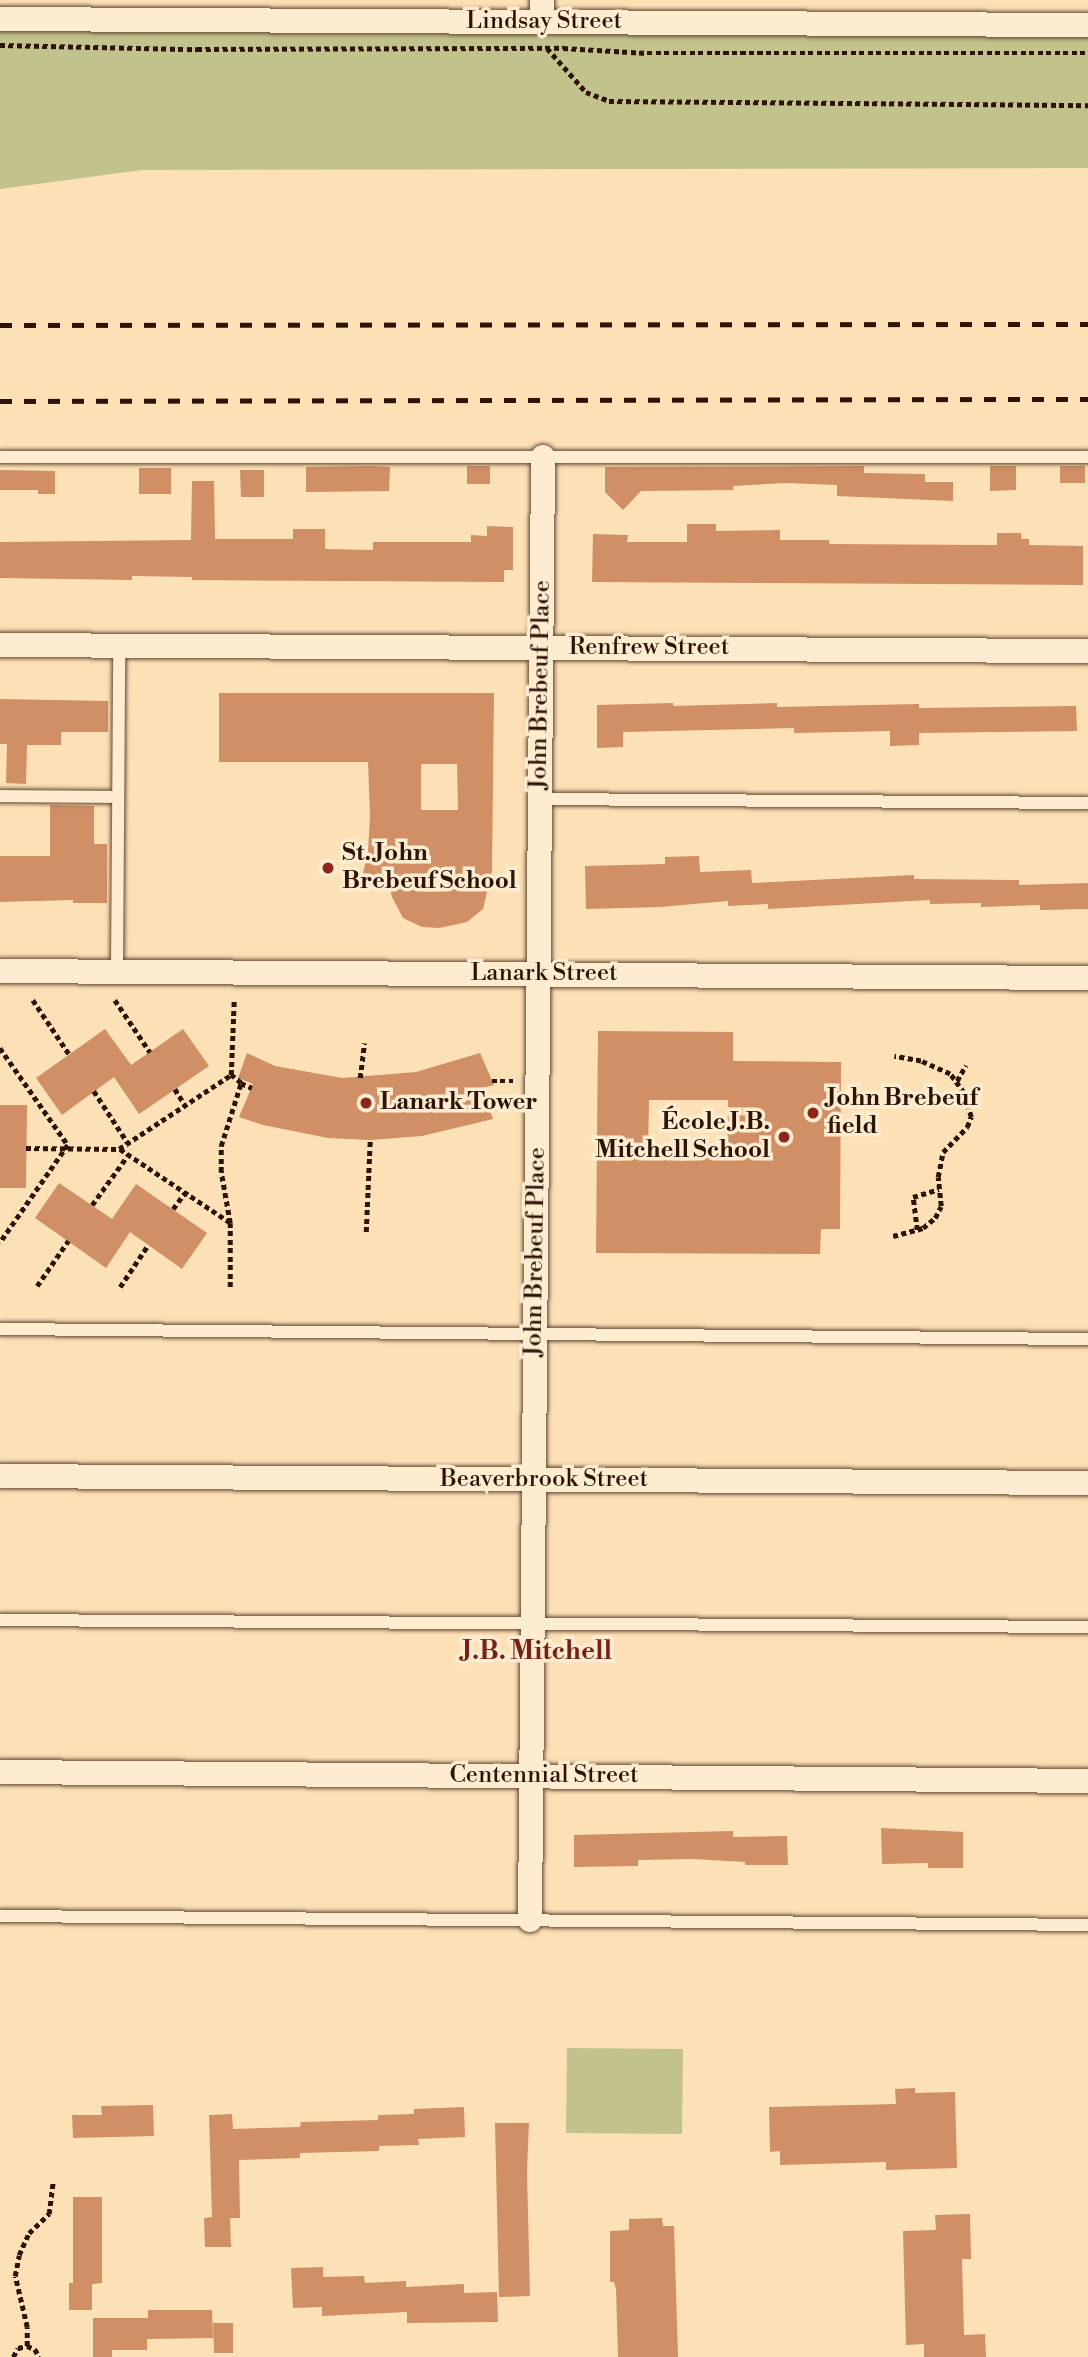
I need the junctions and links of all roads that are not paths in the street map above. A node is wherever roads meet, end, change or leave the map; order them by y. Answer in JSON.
{"nodes":[{"id":1,"x":542,"y":11,"type":"edge"},
{"id":2,"x":0,"y":19,"type":"edge"},
{"id":3,"x":1088,"y":25,"type":"edge"},
{"id":4,"x":0,"y":457,"type":"edge"},
{"id":5,"x":544,"y":457,"type":"junction"},
{"id":6,"x":1088,"y":457,"type":"edge"},
{"id":7,"x":0,"y":645,"type":"edge"},
{"id":8,"x":118,"y":646,"type":"junction"},
{"id":9,"x":541,"y":647,"type":"junction"},
{"id":10,"x":1088,"y":651,"type":"edge"},
{"id":11,"x":0,"y":796,"type":"edge"},
{"id":12,"x":118,"y":797,"type":"junction"},
{"id":13,"x":540,"y":799,"type":"junction"},
{"id":14,"x":1088,"y":803,"type":"edge"},
{"id":15,"x":0,"y":971,"type":"edge"},
{"id":16,"x":117,"y":971,"type":"junction"},
{"id":17,"x":538,"y":974,"type":"junction"},
{"id":18,"x":1088,"y":978,"type":"edge"},
{"id":19,"x":0,"y":1329,"type":"edge"},
{"id":20,"x":535,"y":1334,"type":"junction"},
{"id":21,"x":1088,"y":1339,"type":"edge"},
{"id":22,"x":0,"y":1476,"type":"edge"},
{"id":23,"x":534,"y":1480,"type":"junction"},
{"id":24,"x":1088,"y":1483,"type":"edge"},
{"id":25,"x":0,"y":1620,"type":"edge"},
{"id":26,"x":532,"y":1623,"type":"junction"},
{"id":27,"x":1088,"y":1628,"type":"edge"},
{"id":28,"x":0,"y":1772,"type":"edge"},
{"id":29,"x":529,"y":1776,"type":"junction"},
{"id":30,"x":1088,"y":1781,"type":"edge"},
{"id":31,"x":0,"y":1916,"type":"edge"},
{"id":32,"x":530,"y":1920,"type":"junction"},
{"id":33,"x":1088,"y":1925,"type":"edge"}],
"edges":[{"from":1,"to":2,"type":"street","name":"Lindsay Street"},
{"from":1,"to":3,"type":"street","name":"Lindsay Street"},
{"from":4,"to":5,"type":"lane"},
{"from":5,"to":6,"type":"lane"},
{"from":5,"to":9,"type":"street","name":"John Brebeuf Place"},
{"from":7,"to":8,"type":"street","name":"Renfrew Street"},
{"from":8,"to":9,"type":"street","name":"Renfrew Street"},
{"from":8,"to":12,"type":"lane"},
{"from":9,"to":10,"type":"street","name":"Renfrew Street"},
{"from":9,"to":13,"type":"street","name":"John Brebeuf Place"},
{"from":11,"to":12,"type":"lane"},
{"from":12,"to":16,"type":"lane"},
{"from":13,"to":14,"type":"lane"},
{"from":13,"to":17,"type":"street","name":"John Brebeuf Place"},
{"from":15,"to":16,"type":"street","name":"Lanark Street"},
{"from":16,"to":17,"type":"street","name":"Lanark Street"},
{"from":17,"to":18,"type":"street","name":"Lanark Street"},
{"from":17,"to":20,"type":"street","name":"John Brebeuf Place"},
{"from":19,"to":20,"type":"lane"},
{"from":20,"to":21,"type":"lane"},
{"from":20,"to":23,"type":"street","name":"John Brebeuf Place"},
{"from":22,"to":23,"type":"street","name":"Beaverbrook Street"},
{"from":23,"to":24,"type":"street","name":"Beaverbrook Street"},
{"from":23,"to":26,"type":"street","name":"John Brebeuf Place"},
{"from":25,"to":26,"type":"lane"},
{"from":26,"to":27,"type":"lane"},
{"from":26,"to":29,"type":"street","name":"John Brebeuf Place"},
{"from":28,"to":29,"type":"street","name":"Centennial Street"},
{"from":29,"to":30,"type":"street","name":"Centennial Street"},
{"from":29,"to":32,"type":"street","name":"John Brebeuf Place"},
{"from":31,"to":32,"type":"lane"},
{"from":32,"to":33,"type":"lane"}]}
